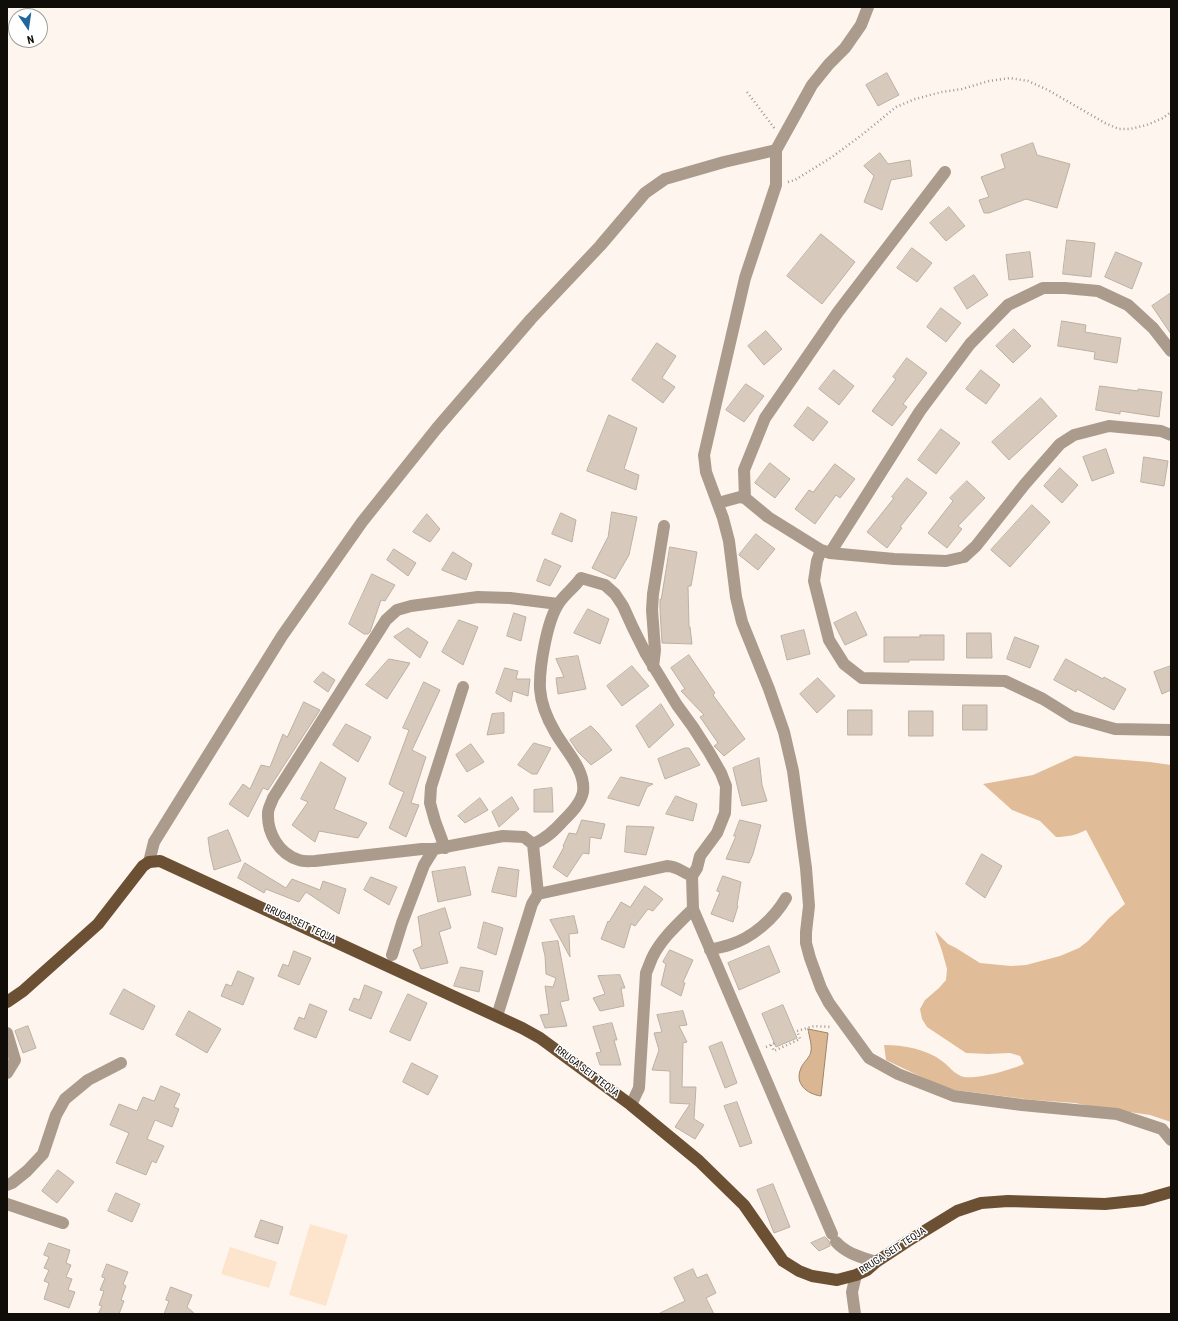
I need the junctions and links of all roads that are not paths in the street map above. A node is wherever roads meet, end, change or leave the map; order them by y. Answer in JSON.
{"nodes":[{"id":1,"x":868,"y":7,"type":"edge"},
{"id":2,"x":776,"y":150,"type":"junction"},
{"id":3,"x":945,"y":172,"type":"dead end"},
{"id":4,"x":1171,"y":351,"type":"edge"},
{"id":5,"x":1171,"y":434,"type":"edge"},
{"id":6,"x":744,"y":498,"type":"junction"},
{"id":7,"x":718,"y":503,"type":"junction"},
{"id":8,"x":664,"y":526,"type":"dead end"},
{"id":9,"x":826,"y":551,"type":"junction"},
{"id":10,"x":558,"y":604,"type":"junction"},
{"id":11,"x":654,"y":667,"type":"junction"},
{"id":12,"x":463,"y":687,"type":"dead end"},
{"id":13,"x":1171,"y":730,"type":"edge"},
{"id":14,"x":533,"y":844,"type":"junction"},
{"id":15,"x":440,"y":848,"type":"junction"},
{"id":16,"x":148,"y":862,"type":"junction"},
{"id":17,"x":692,"y":876,"type":"junction"},
{"id":18,"x":538,"y":894,"type":"junction"},
{"id":19,"x":786,"y":898,"type":"dead end"},
{"id":20,"x":693,"y":909,"type":"junction"},
{"id":21,"x":710,"y":950,"type":"junction"},
{"id":22,"x":392,"y":955,"type":"dead end"},
{"id":23,"x":7,"y":1002,"type":"edge"},
{"id":24,"x":497,"y":1016,"type":"junction"},
{"id":25,"x":7,"y":1033,"type":"edge"},
{"id":26,"x":121,"y":1063,"type":"dead end"},
{"id":27,"x":7,"y":1073,"type":"edge"},
{"id":28,"x":631,"y":1105,"type":"junction"},
{"id":29,"x":1171,"y":1140,"type":"edge"},
{"id":30,"x":7,"y":1185,"type":"edge"},
{"id":31,"x":1171,"y":1192,"type":"edge"},
{"id":32,"x":7,"y":1204,"type":"edge"},
{"id":33,"x":64,"y":1223,"type":"dead end"},
{"id":34,"x":876,"y":1262,"type":"junction"},
{"id":35,"x":856,"y":1275,"type":"junction"},
{"id":36,"x":855,"y":1314,"type":"edge"}],
"edges":[{"from":1,"to":2,"type":"street"},
{"from":2,"to":7,"type":"street"},
{"from":2,"to":16,"type":"street"},
{"from":3,"to":6,"type":"street"},
{"from":4,"to":9,"type":"street"},
{"from":5,"to":9,"type":"street"},
{"from":6,"to":7,"type":"street"},
{"from":6,"to":9,"type":"street"},
{"from":7,"to":29,"type":"street"},
{"from":8,"to":11,"type":"street"},
{"from":9,"to":13,"type":"street"},
{"from":10,"to":11,"type":"street"},
{"from":10,"to":14,"type":"street"},
{"from":10,"to":15,"type":"street"},
{"from":11,"to":17,"type":"street"},
{"from":12,"to":15,"type":"street"},
{"from":14,"to":15,"type":"street"},
{"from":14,"to":18,"type":"street"},
{"from":15,"to":22,"type":"street"},
{"from":16,"to":23,"type":"main road"},
{"from":16,"to":24,"type":"main road","name":"RRUGA SEIT TEQJA"},
{"from":17,"to":18,"type":"street"},
{"from":17,"to":20,"type":"street"},
{"from":18,"to":24,"type":"street"},
{"from":19,"to":21,"type":"street"},
{"from":20,"to":21,"type":"street"},
{"from":20,"to":28,"type":"street"},
{"from":21,"to":34,"type":"street"},
{"from":24,"to":28,"type":"main road","name":"RRUGA SEIT TEQJA"},
{"from":25,"to":27,"type":"street"},
{"from":26,"to":30,"type":"street"},
{"from":28,"to":35,"type":"main road","name":"RRUGA SEIT TEQJA"},
{"from":31,"to":34,"type":"main road","name":"RRUGA SEIT TEQJA"},
{"from":32,"to":33,"type":"street"},
{"from":34,"to":35,"type":"main road","name":"RRUGA SEIT TEQJA"},
{"from":35,"to":36,"type":"street"}]}
